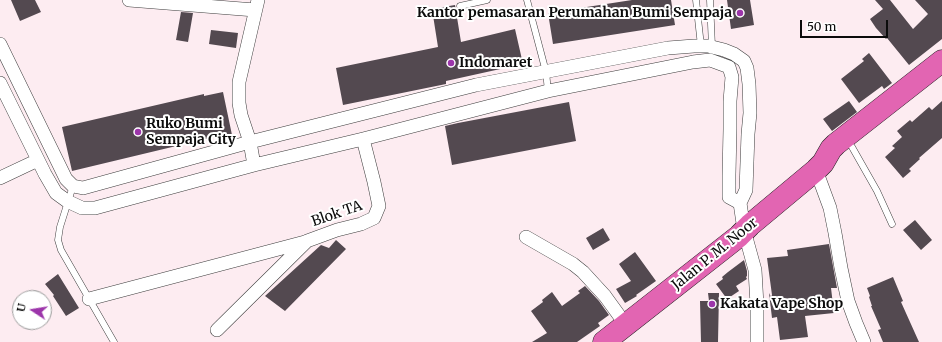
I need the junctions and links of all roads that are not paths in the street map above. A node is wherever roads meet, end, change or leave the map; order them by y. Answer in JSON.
{"nodes":[{"id":1,"x":129,"y":0,"type":"edge"},
{"id":2,"x":487,"y":0,"type":"edge"},
{"id":3,"x":527,"y":0,"type":"edge"},
{"id":4,"x":696,"y":0,"type":"edge"},
{"id":5,"x":710,"y":0,"type":"edge"},
{"id":6,"x":257,"y":5,"type":"edge"},
{"id":7,"x":460,"y":6,"type":"dead end"},
{"id":8,"x":0,"y":44,"type":"edge"},
{"id":9,"x":706,"y":46,"type":"junction"},
{"id":10,"x":734,"y":54,"type":"junction"},
{"id":11,"x":942,"y":61,"type":"edge"},
{"id":12,"x":729,"y":67,"type":"junction"},
{"id":13,"x":546,"y":72,"type":"junction"},
{"id":14,"x":942,"y":77,"type":"edge"},
{"id":15,"x":0,"y":83,"type":"edge"},
{"id":16,"x":548,"y":91,"type":"junction"},
{"id":17,"x":363,"y":139,"type":"junction"},
{"id":18,"x":250,"y":142,"type":"junction"},
{"id":19,"x":852,"y":147,"type":"junction"},
{"id":20,"x":38,"y":160,"type":"junction"},
{"id":21,"x":254,"y":165,"type":"junction"},
{"id":22,"x":819,"y":166,"type":"junction"},
{"id":23,"x":0,"y":178,"type":"edge"},
{"id":24,"x":72,"y":186,"type":"junction"},
{"id":25,"x":67,"y":201,"type":"junction"},
{"id":26,"x":740,"y":203,"type":"junction"},
{"id":27,"x":892,"y":224,"type":"dead end"},
{"id":28,"x":744,"y":230,"type":"junction"},
{"id":29,"x":526,"y":237,"type":"dead end"},
{"id":30,"x":307,"y":241,"type":"junction"},
{"id":31,"x":89,"y":299,"type":"junction"},
{"id":32,"x":626,"y":325,"type":"junction"},
{"id":33,"x":216,"y":330,"type":"dead end"},
{"id":34,"x":114,"y":342,"type":"edge"},
{"id":35,"x":604,"y":342,"type":"edge"},
{"id":36,"x":756,"y":342,"type":"edge"},
{"id":37,"x":864,"y":342,"type":"edge"}],
"edges":[{"from":1,"to":6,"type":"street"},
{"from":2,"to":7,"type":"lane"},
{"from":3,"to":13,"type":"lane"},
{"from":4,"to":9,"type":"lane"},
{"from":5,"to":9,"type":"lane"},
{"from":6,"to":18,"type":"street"},
{"from":8,"to":24,"type":"street"},
{"from":9,"to":10,"type":"street"},
{"from":9,"to":13,"type":"street"},
{"from":10,"to":12,"type":"street"},
{"from":10,"to":26,"type":"street"},
{"from":11,"to":22,"type":"highway","name":"Jalan P. M. Noor"},
{"from":12,"to":16,"type":"street"},
{"from":12,"to":26,"type":"street"},
{"from":13,"to":16,"type":"lane"},
{"from":13,"to":18,"type":"street"},
{"from":14,"to":19,"type":"highway","name":"Jalan P. M. Noor"},
{"from":15,"to":20,"type":"street"},
{"from":16,"to":17,"type":"street"},
{"from":17,"to":21,"type":"street"},
{"from":17,"to":30,"type":"street","name":"Blok TA"},
{"from":18,"to":21,"type":"street"},
{"from":18,"to":24,"type":"street"},
{"from":19,"to":22,"type":"highway","name":"Jalan P. M. Noor"},
{"from":19,"to":27,"type":"lane"},
{"from":20,"to":23,"type":"street"},
{"from":20,"to":25,"type":"street"},
{"from":21,"to":25,"type":"street"},
{"from":22,"to":28,"type":"highway","name":"Jalan P. M. Noor"},
{"from":22,"to":37,"type":"street"},
{"from":24,"to":25,"type":"lane"},
{"from":25,"to":31,"type":"lane"},
{"from":26,"to":28,"type":"street"},
{"from":28,"to":32,"type":"highway","name":"Jalan P. M. Noor"},
{"from":28,"to":36,"type":"street"},
{"from":29,"to":32,"type":"street"},
{"from":30,"to":31,"type":"street"},
{"from":30,"to":33,"type":"street","name":"Blok TA"},
{"from":31,"to":34,"type":"lane"},
{"from":32,"to":35,"type":"highway","name":"Jalan P. M. Noor"}]}
